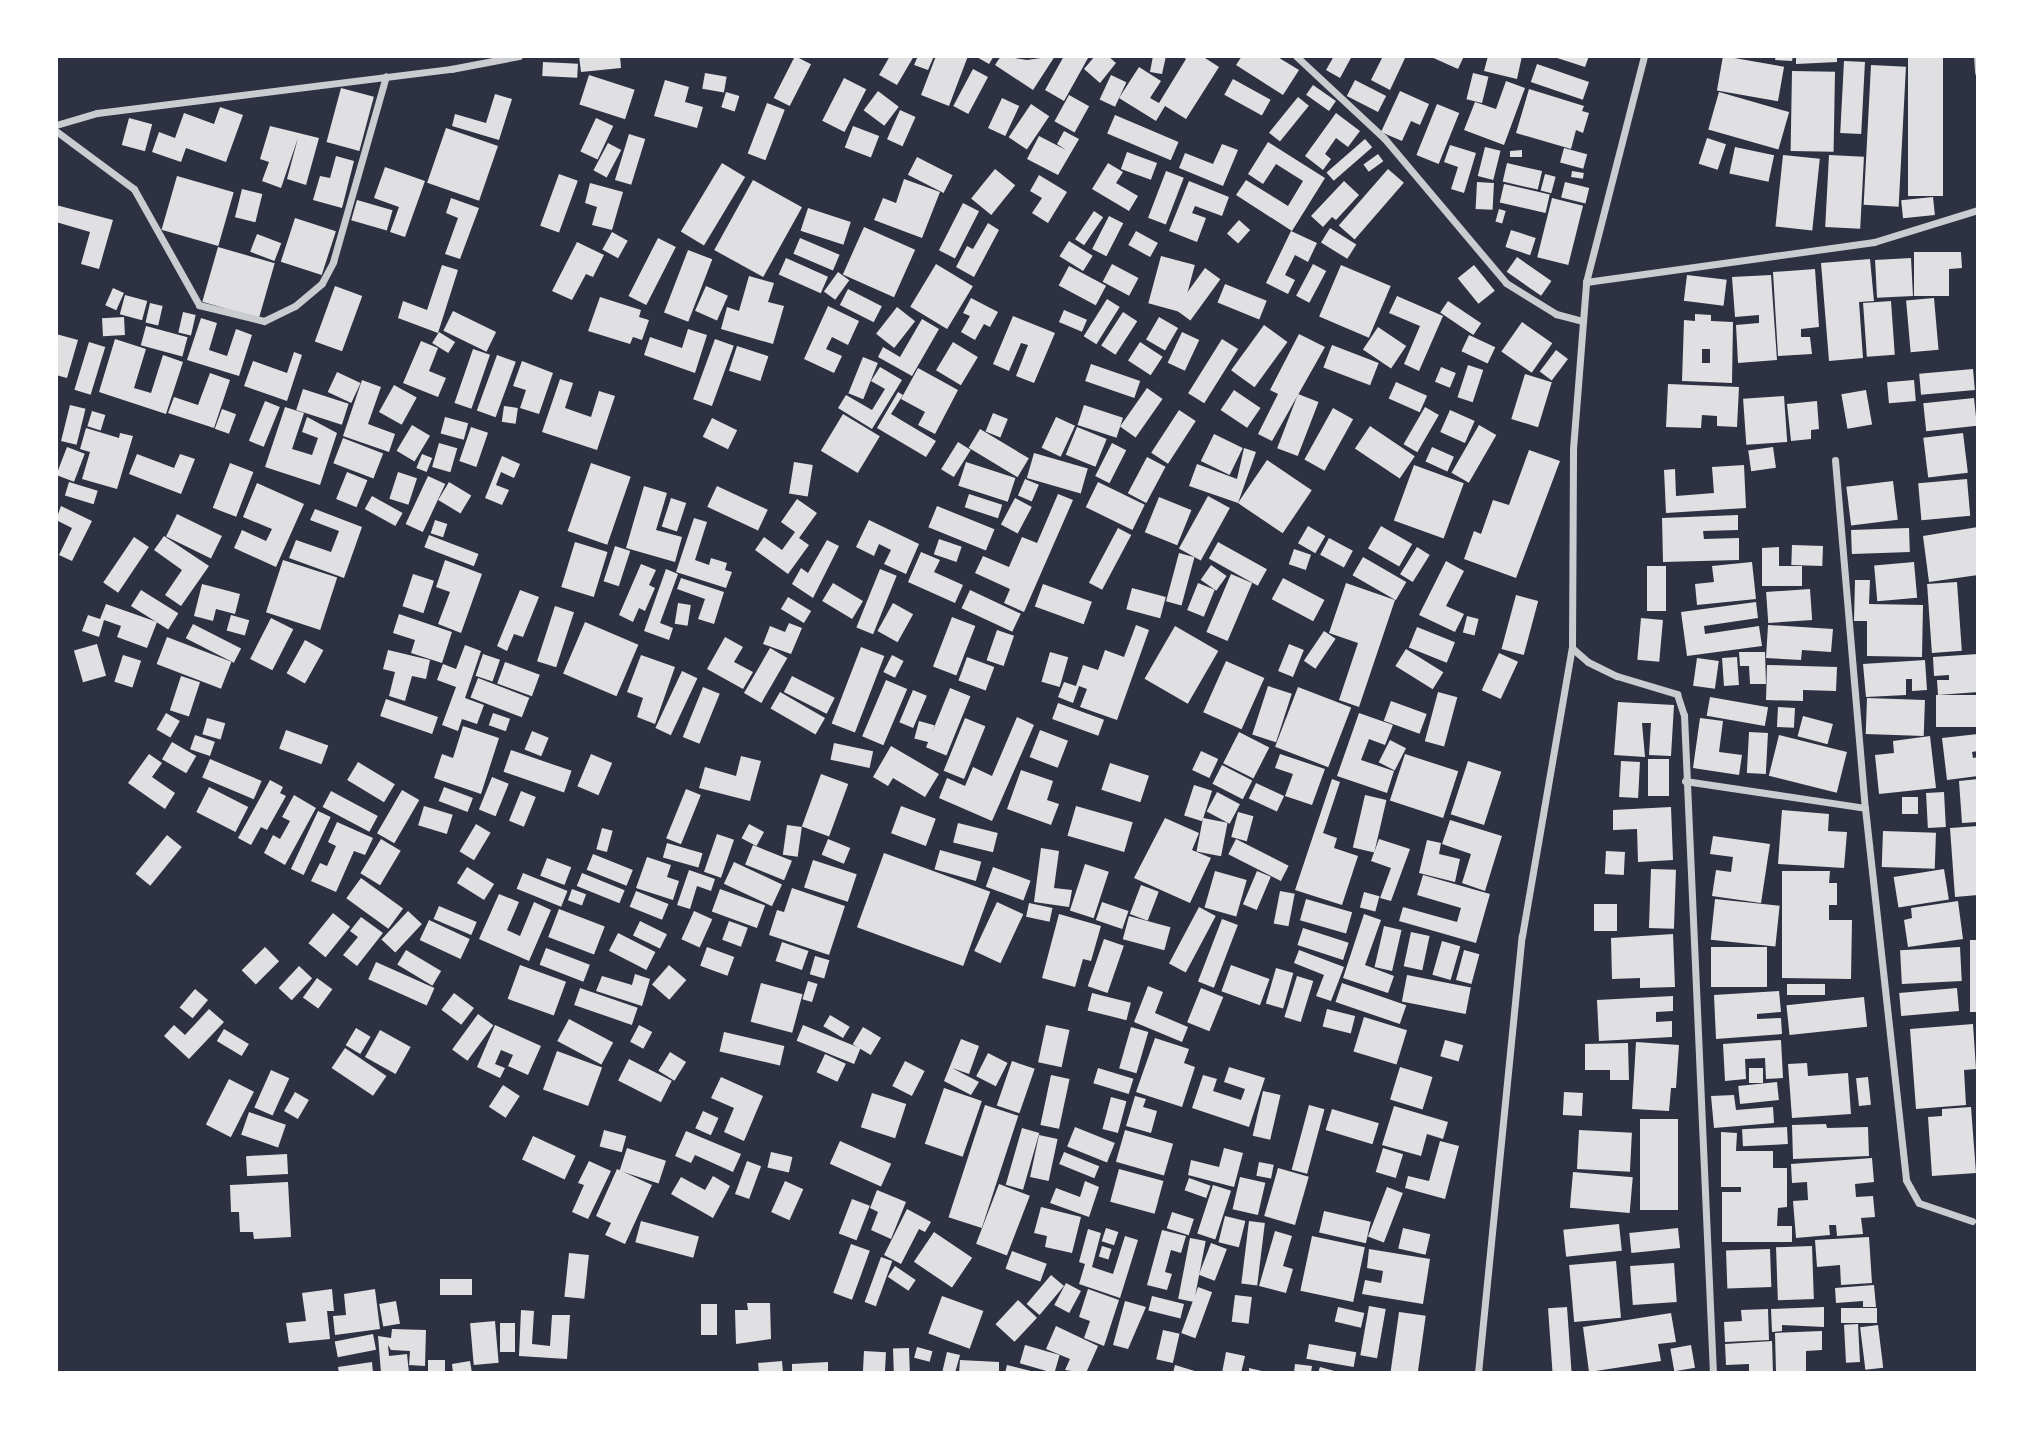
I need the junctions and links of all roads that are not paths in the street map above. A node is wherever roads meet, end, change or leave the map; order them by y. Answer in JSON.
{"nodes":[{"id":1,"x":519,"y":56,"type":"edge"},
{"id":2,"x":1296,"y":56,"type":"edge"},
{"id":3,"x":1644,"y":56,"type":"edge"},
{"id":4,"x":1977,"y":56,"type":"edge"},
{"id":5,"x":1978,"y":72,"type":"edge"},
{"id":6,"x":386,"y":76,"type":"junction"},
{"id":7,"x":56,"y":125,"type":"edge"},
{"id":8,"x":56,"y":131,"type":"edge"},
{"id":9,"x":1978,"y":210,"type":"edge"},
{"id":10,"x":1586,"y":282,"type":"junction"},
{"id":11,"x":1583,"y":321,"type":"junction"},
{"id":12,"x":1835,"y":460,"type":"dead end"},
{"id":13,"x":1572,"y":648,"type":"junction"},
{"id":14,"x":1685,"y":781,"type":"junction"},
{"id":15,"x":1865,"y":808,"type":"junction"},
{"id":16,"x":1972,"y":1221,"type":"dead end"},
{"id":17,"x":1478,"y":1373,"type":"edge"},
{"id":18,"x":1713,"y":1373,"type":"edge"}],
"edges":[{"from":1,"to":6,"type":"street"},
{"from":2,"to":11,"type":"street"},
{"from":3,"to":10,"type":"street"},
{"from":4,"to":5,"type":"street"},
{"from":6,"to":7,"type":"street"},
{"from":6,"to":8,"type":"street"},
{"from":9,"to":10,"type":"street"},
{"from":10,"to":11,"type":"street"},
{"from":11,"to":13,"type":"street"},
{"from":12,"to":15,"type":"street"},
{"from":13,"to":14,"type":"street"},
{"from":13,"to":17,"type":"street"},
{"from":14,"to":15,"type":"street"},
{"from":14,"to":18,"type":"street"},
{"from":15,"to":16,"type":"street"}]}
